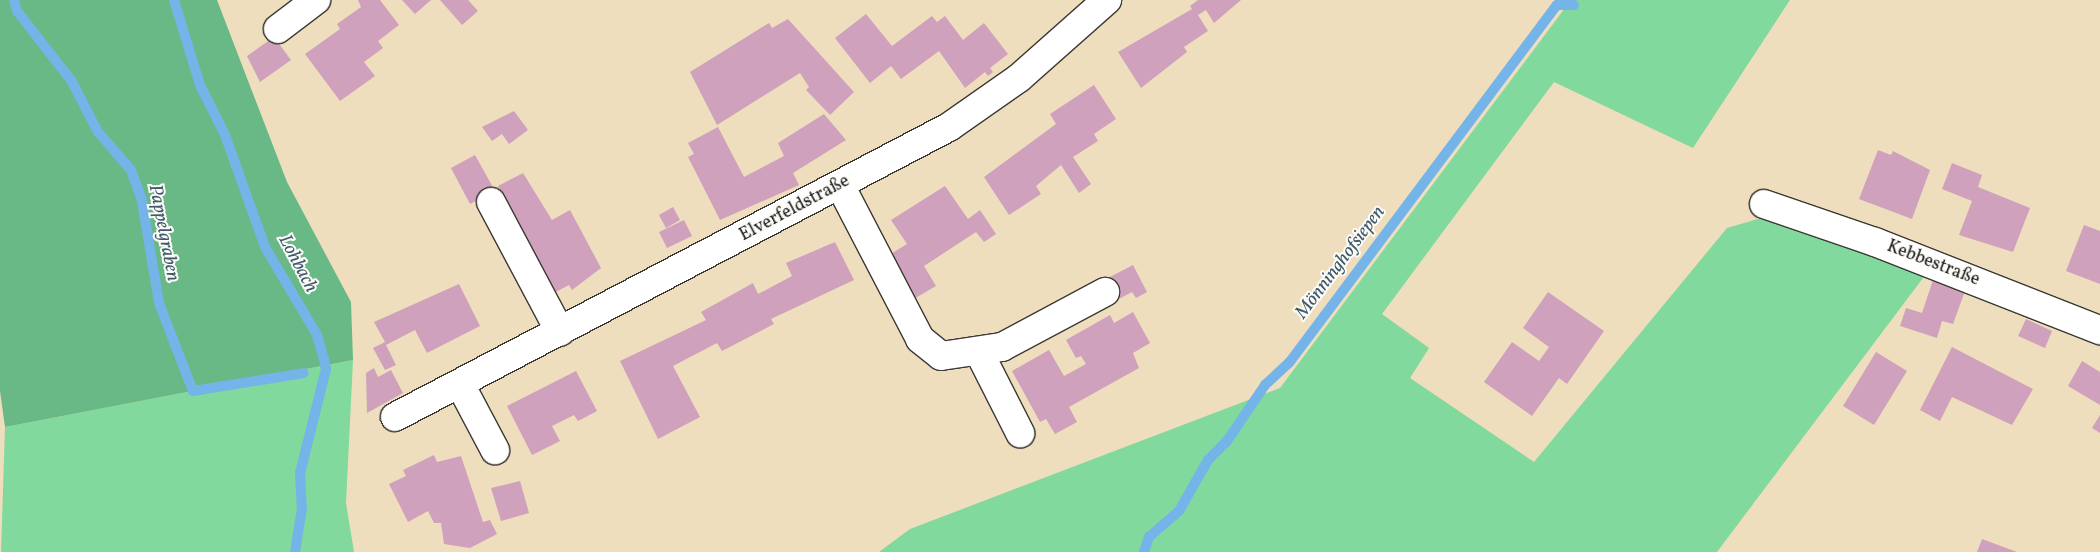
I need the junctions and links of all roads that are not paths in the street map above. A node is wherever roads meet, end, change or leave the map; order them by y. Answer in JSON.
{"nodes":[{"id":1,"x":316,"y":0,"type":"edge"},
{"id":2,"x":1107,"y":0,"type":"edge"},
{"id":3,"x":278,"y":29,"type":"dead end"},
{"id":4,"x":840,"y":185,"type":"junction"},
{"id":5,"x":491,"y":202,"type":"dead end"},
{"id":6,"x":1764,"y":204,"type":"dead end"},
{"id":7,"x":1105,"y":292,"type":"dead end"},
{"id":8,"x":2100,"y":330,"type":"edge"},
{"id":9,"x":560,"y":332,"type":"junction"},
{"id":10,"x":980,"y":354,"type":"junction"},
{"id":11,"x":460,"y":384,"type":"junction"},
{"id":12,"x":395,"y":417,"type":"dead end"},
{"id":13,"x":1020,"y":433,"type":"dead end"},
{"id":14,"x":495,"y":450,"type":"dead end"}],
"edges":[{"from":1,"to":3,"type":"street"},
{"from":2,"to":4,"type":"street","name":"Elverfeldstraße"},
{"from":4,"to":9,"type":"street","name":"Elverfeldstraße"},
{"from":4,"to":10,"type":"street"},
{"from":5,"to":9,"type":"street"},
{"from":6,"to":8,"type":"street","name":"Kebbestraße"},
{"from":7,"to":10,"type":"street"},
{"from":9,"to":11,"type":"street","name":"Elverfeldstraße"},
{"from":10,"to":13,"type":"street"},
{"from":11,"to":12,"type":"street","name":"Elverfeldstraße"},
{"from":11,"to":14,"type":"street"}]}
